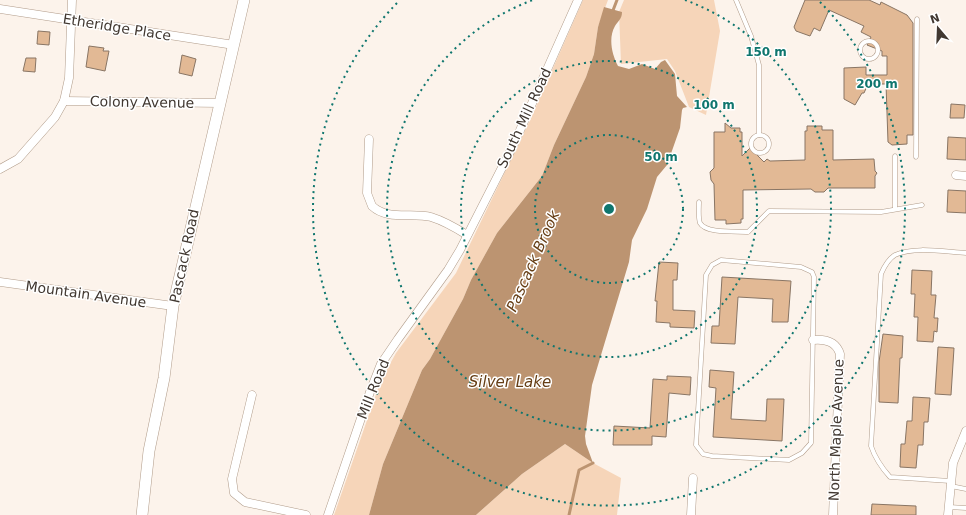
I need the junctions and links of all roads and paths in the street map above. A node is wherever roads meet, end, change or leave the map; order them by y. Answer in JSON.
{"nodes":[{"id":1,"x":72,"y":0,"type":"edge"},
{"id":2,"x":244,"y":0,"type":"edge"},
{"id":3,"x":578,"y":0,"type":"edge"},
{"id":4,"x":736,"y":0,"type":"edge"},
{"id":5,"x":0,"y":9,"type":"edge"},
{"id":6,"x":917,"y":19,"type":"dead end"},
{"id":7,"x":70,"y":20,"type":"junction"},
{"id":8,"x":234,"y":45,"type":"junction"},
{"id":9,"x":871,"y":59,"type":"joint"},
{"id":10,"x":64,"y":101,"type":"junction"},
{"id":11,"x":220,"y":103,"type":"junction"},
{"id":12,"x":759,"y":135,"type":"junction"},
{"id":13,"x":369,"y":139,"type":"dead end"},
{"id":14,"x":895,"y":156,"type":"dead end"},
{"id":15,"x":916,"y":158,"type":"dead end"},
{"id":16,"x":0,"y":169,"type":"edge"},
{"id":17,"x":956,"y":175,"type":"dead end"},
{"id":18,"x":966,"y":176,"type":"edge"},
{"id":19,"x":699,"y":202,"type":"dead end"},
{"id":20,"x":922,"y":205,"type":"dead end"},
{"id":21,"x":895,"y":209,"type":"junction"},
{"id":22,"x":467,"y":235,"type":"junction"},
{"id":23,"x":966,"y":253,"type":"edge"},
{"id":24,"x":0,"y":282,"type":"edge"},
{"id":25,"x":172,"y":306,"type":"junction"},
{"id":26,"x":813,"y":340,"type":"junction"},
{"id":27,"x":252,"y":395,"type":"dead end"},
{"id":28,"x":966,"y":431,"type":"edge"},
{"id":29,"x":693,"y":478,"type":"dead end"},
{"id":30,"x":950,"y":483,"type":"junction"},
{"id":31,"x":966,"y":489,"type":"edge"},
{"id":32,"x":966,"y":508,"type":"edge"},
{"id":33,"x":949,"y":511,"type":"edge"},
{"id":34,"x":142,"y":515,"type":"edge"},
{"id":35,"x":306,"y":515,"type":"edge"},
{"id":36,"x":328,"y":515,"type":"edge"},
{"id":37,"x":691,"y":515,"type":"edge"},
{"id":38,"x":833,"y":515,"type":"edge"}],
"edges":[{"from":1,"to":7,"type":"street"},
{"from":2,"to":8,"type":"street","name":"Pascack Road"},
{"from":3,"to":22,"type":"street","name":"South Mill Road"},
{"from":4,"to":12,"type":"lane"},
{"from":5,"to":7,"type":"street","name":"Etheridge Place"},
{"from":6,"to":15,"type":"lane"},
{"from":7,"to":8,"type":"street","name":"Etheridge Place"},
{"from":7,"to":10,"type":"street"},
{"from":8,"to":11,"type":"street","name":"Pascack Road"},
{"from":9,"to":9,"type":"lane"},
{"from":10,"to":11,"type":"street","name":"Colony Avenue"},
{"from":10,"to":16,"type":"street"},
{"from":11,"to":25,"type":"street","name":"Pascack Road"},
{"from":12,"to":12,"type":"lane"},
{"from":13,"to":22,"type":"street"},
{"from":14,"to":21,"type":"lane"},
{"from":17,"to":18,"type":"street"},
{"from":19,"to":21,"type":"lane"},
{"from":20,"to":21,"type":"lane"},
{"from":22,"to":36,"type":"street","name":"Mill Road"},
{"from":23,"to":30,"type":"lane"},
{"from":24,"to":25,"type":"street","name":"Mountain Avenue"},
{"from":25,"to":34,"type":"street","name":"Pascack Road"},
{"from":26,"to":26,"type":"lane"},
{"from":26,"to":38,"type":"street","name":"North Maple Avenue"},
{"from":27,"to":35,"type":"street"},
{"from":28,"to":30,"type":"street"},
{"from":29,"to":37,"type":"street"},
{"from":30,"to":31,"type":"lane"},
{"from":30,"to":33,"type":"street"},
{"from":32,"to":33,"type":"lane"}]}
